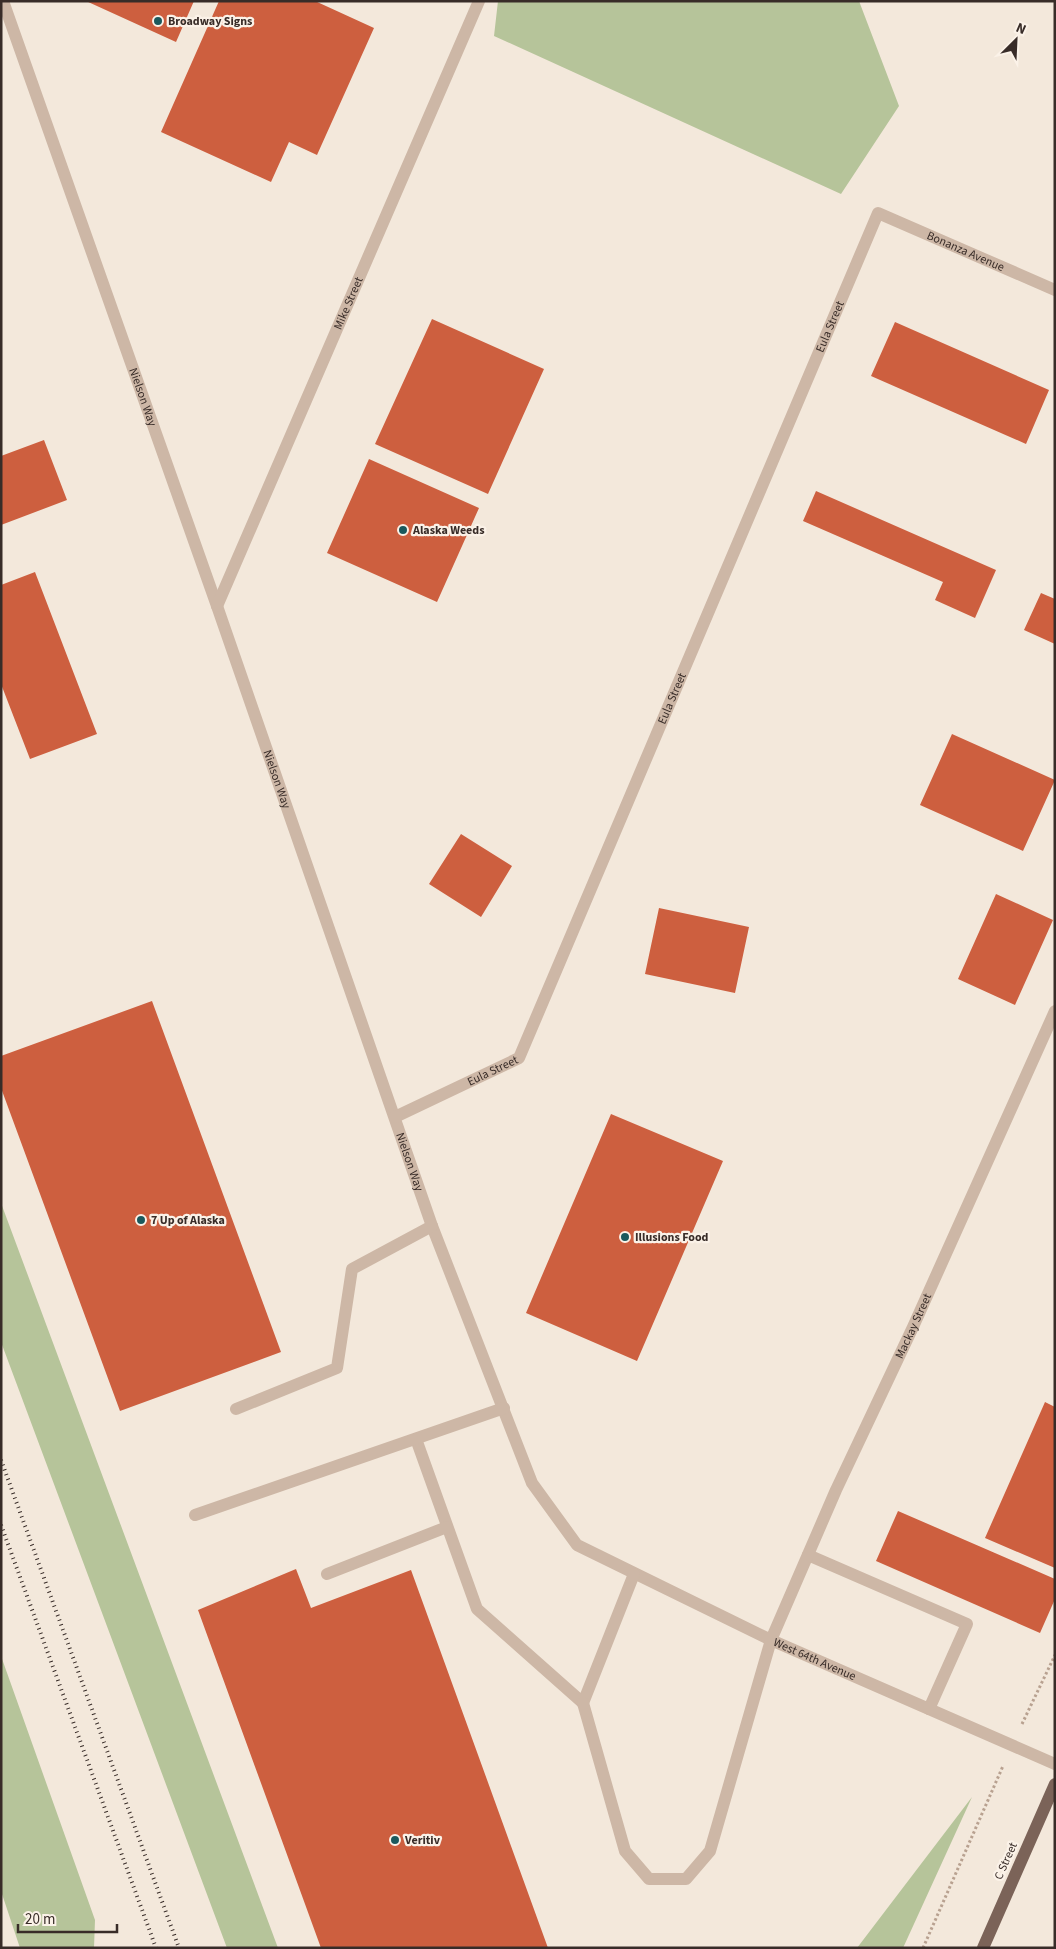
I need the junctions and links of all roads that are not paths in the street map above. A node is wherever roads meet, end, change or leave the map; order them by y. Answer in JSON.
{"nodes":[{"id":1,"x":3,"y":1,"type":"edge"},
{"id":2,"x":479,"y":1,"type":"edge"},
{"id":3,"x":878,"y":213,"type":"joint"},
{"id":4,"x":1055,"y":290,"type":"edge"},
{"id":5,"x":217,"y":606,"type":"junction"},
{"id":6,"x":1055,"y":1011,"type":"edge"},
{"id":7,"x":395,"y":1117,"type":"junction"},
{"id":8,"x":432,"y":1226,"type":"junction"},
{"id":9,"x":504,"y":1408,"type":"junction"},
{"id":10,"x":236,"y":1409,"type":"dead end"},
{"id":11,"x":416,"y":1439,"type":"junction"},
{"id":12,"x":195,"y":1515,"type":"dead end"},
{"id":13,"x":447,"y":1527,"type":"junction"},
{"id":14,"x":577,"y":1545,"type":"joint"},
{"id":15,"x":808,"y":1555,"type":"junction"},
{"id":16,"x":327,"y":1574,"type":"dead end"},
{"id":17,"x":634,"y":1574,"type":"junction"},
{"id":18,"x":771,"y":1640,"type":"junction"},
{"id":19,"x":583,"y":1703,"type":"junction"},
{"id":20,"x":930,"y":1709,"type":"junction"},
{"id":21,"x":1055,"y":1764,"type":"edge"},
{"id":22,"x":1055,"y":1784,"type":"edge"},
{"id":23,"x":983,"y":1948,"type":"edge"}],
"edges":[{"from":1,"to":5,"type":"street","name":"Nielson Way"},
{"from":2,"to":5,"type":"street","name":"Mike Street"},
{"from":3,"to":4,"type":"street","name":"Bonanza Avenue"},
{"from":3,"to":7,"type":"street","name":"Eula Street"},
{"from":5,"to":7,"type":"street","name":"Nielson Way"},
{"from":6,"to":15,"type":"street","name":"Mackay Street"},
{"from":7,"to":8,"type":"street","name":"Nielson Way"},
{"from":8,"to":9,"type":"street","name":"Nielson Way"},
{"from":8,"to":10,"type":"street"},
{"from":9,"to":11,"type":"street"},
{"from":9,"to":14,"type":"street","name":"Nielson Way"},
{"from":11,"to":12,"type":"street"},
{"from":11,"to":13,"type":"street"},
{"from":13,"to":16,"type":"street"},
{"from":13,"to":19,"type":"street"},
{"from":14,"to":17,"type":"street","name":"West 64th Avenue"},
{"from":15,"to":18,"type":"street","name":"Mackay Street"},
{"from":15,"to":20,"type":"street"},
{"from":17,"to":18,"type":"street","name":"West 64th Avenue"},
{"from":17,"to":19,"type":"street"},
{"from":18,"to":19,"type":"street","name":"Mackay Street"},
{"from":18,"to":20,"type":"street","name":"West 64th Avenue"},
{"from":20,"to":21,"type":"street","name":"West 64th Avenue"},
{"from":22,"to":23,"type":"main road","name":"C Street"}]}
